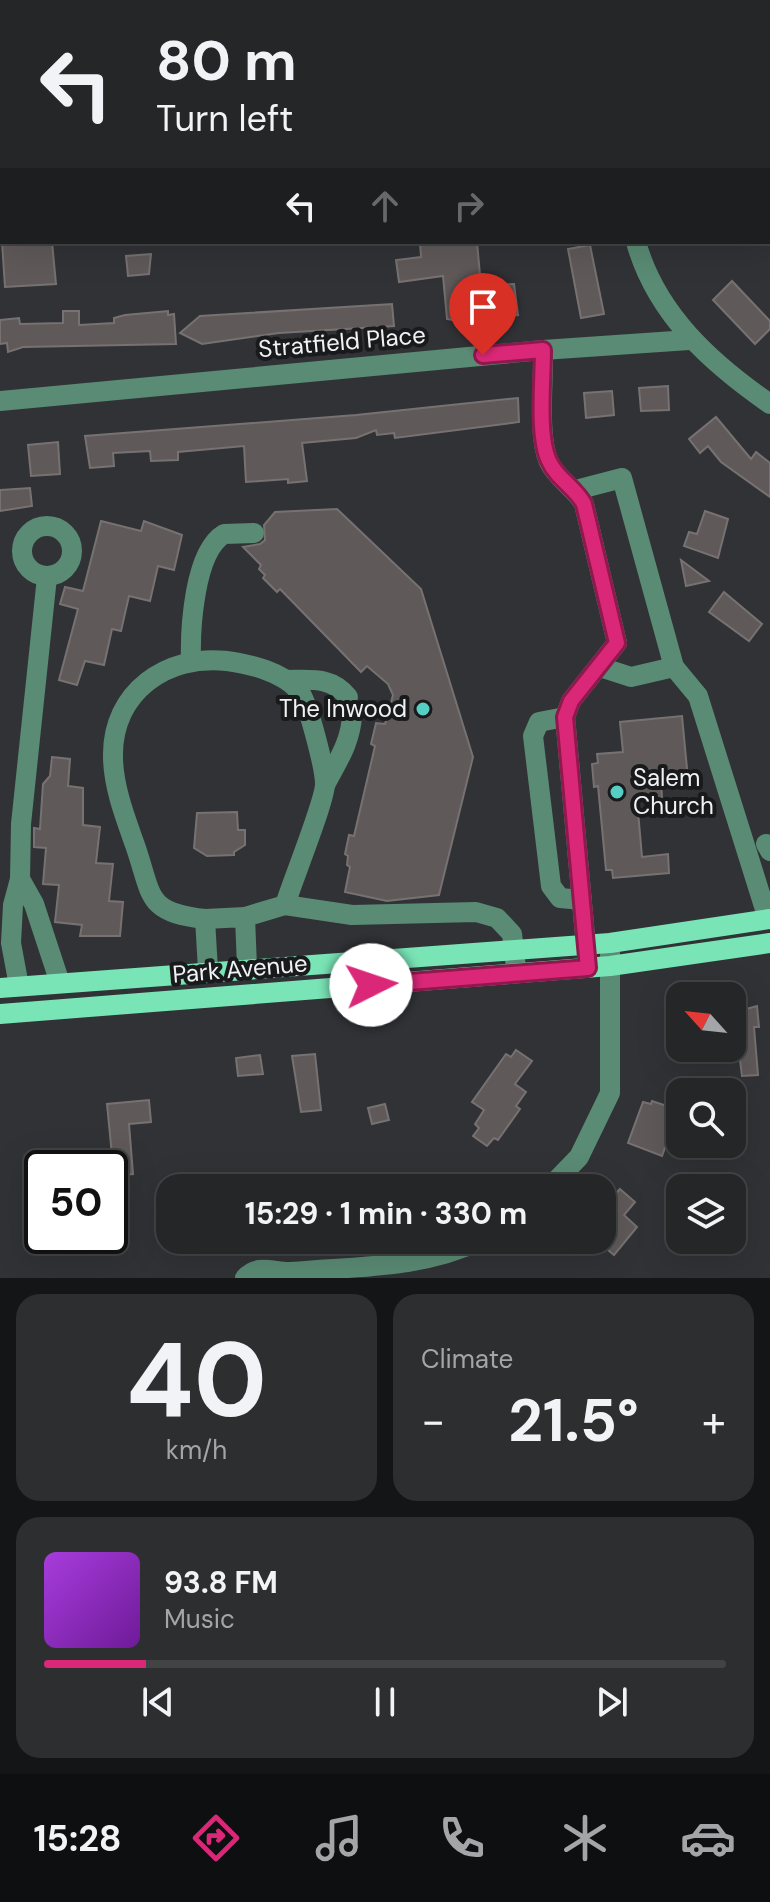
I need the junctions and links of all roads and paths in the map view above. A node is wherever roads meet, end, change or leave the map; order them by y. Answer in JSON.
{"nodes":[{"id":1,"x":637,"y":244,"type":"edge"},
{"id":2,"x":689,"y":340,"type":"junction"},
{"id":3,"x":543,"y":350,"type":"junction"},
{"id":4,"x":0,"y":401,"type":"edge"},
{"id":5,"x":770,"y":404,"type":"edge"},
{"id":6,"x":576,"y":490,"type":"junction"},
{"id":7,"x":254,"y":533,"type":"dead end"},
{"id":8,"x":47,"y":577,"type":"dead end"},
{"id":9,"x":191,"y":662,"type":"junction"},
{"id":10,"x":600,"y":667,"type":"junction"},
{"id":11,"x":674,"y":667,"type":"junction"},
{"id":12,"x":286,"y":680,"type":"junction"},
{"id":13,"x":565,"y":717,"type":"junction"},
{"id":14,"x":325,"y":785,"type":"junction"},
{"id":15,"x":20,"y":879,"type":"junction"},
{"id":16,"x":582,"y":900,"type":"junction"},
{"id":17,"x":285,"y":905,"type":"junction"},
{"id":18,"x":245,"y":917,"type":"junction"},
{"id":19,"x":205,"y":919,"type":"junction"},
{"id":20,"x":769,"y":919,"type":"edge"},
{"id":21,"x":610,"y":943,"type":"junction"},
{"id":22,"x":770,"y":943,"type":"edge"},
{"id":23,"x":586,"y":944,"type":"junction"},
{"id":24,"x":514,"y":949,"type":"junction"},
{"id":25,"x":610,"y":966,"type":"junction"},
{"id":26,"x":247,"y":967,"type":"junction"},
{"id":27,"x":588,"y":968,"type":"junction"},
{"id":28,"x":208,"y":970,"type":"junction"},
{"id":29,"x":516,"y":973,"type":"junction"},
{"id":30,"x":60,"y":983,"type":"junction"},
{"id":31,"x":10,"y":987,"type":"edge"},
{"id":32,"x":0,"y":1014,"type":"edge"},
{"id":33,"x":563,"y":1174,"type":"edge"},
{"id":34,"x":448,"y":1254,"type":"edge"},
{"id":35,"x":383,"y":1273,"type":"edge"},
{"id":36,"x":293,"y":1274,"type":"edge"},
{"id":37,"x":245,"y":1278,"type":"edge"}],
"edges":[{"from":1,"to":2,"type":"street"},
{"from":2,"to":3,"type":"street","name":"Stratfield Place"},
{"from":2,"to":5,"type":"street"},
{"from":3,"to":4,"type":"street","name":"Stratfield Place"},
{"from":3,"to":6,"type":"street"},
{"from":6,"to":10,"type":"street"},
{"from":6,"to":11,"type":"street"},
{"from":7,"to":9,"type":"street"},
{"from":8,"to":15,"type":"street"},
{"from":9,"to":12,"type":"street"},
{"from":9,"to":19,"type":"street"},
{"from":10,"to":11,"type":"street"},
{"from":10,"to":13,"type":"street"},
{"from":11,"to":20,"type":"street"},
{"from":12,"to":14,"type":"street"},
{"from":12,"to":14,"type":"street"},
{"from":13,"to":16,"type":"street"},
{"from":13,"to":16,"type":"street"},
{"from":14,"to":17,"type":"street"},
{"from":15,"to":30,"type":"street"},
{"from":15,"to":31,"type":"street"},
{"from":16,"to":23,"type":"street"},
{"from":17,"to":18,"type":"street"},
{"from":17,"to":24,"type":"street"},
{"from":18,"to":19,"type":"street"},
{"from":18,"to":26,"type":"street"},
{"from":19,"to":28,"type":"street"},
{"from":20,"to":21,"type":"main road","name":"Park Avenue"},
{"from":21,"to":23,"type":"main road","name":"Park Avenue"},
{"from":21,"to":25,"type":"street"},
{"from":22,"to":25,"type":"main road","name":"Park Avenue"},
{"from":23,"to":24,"type":"main road","name":"Park Avenue"},
{"from":23,"to":27,"type":"street"},
{"from":24,"to":26,"type":"main road","name":"Park Avenue"},
{"from":24,"to":29,"type":"street"},
{"from":25,"to":27,"type":"main road","name":"Park Avenue"},
{"from":25,"to":33,"type":"street"},
{"from":26,"to":28,"type":"main road","name":"Park Avenue"},
{"from":27,"to":29,"type":"main road","name":"Park Avenue"},
{"from":28,"to":30,"type":"main road","name":"Park Avenue"},
{"from":29,"to":32,"type":"main road","name":"Park Avenue"},
{"from":30,"to":31,"type":"main road","name":"Park Avenue"},
{"from":34,"to":35,"type":"street"},
{"from":35,"to":36,"type":"street"},
{"from":36,"to":37,"type":"street"}]}
